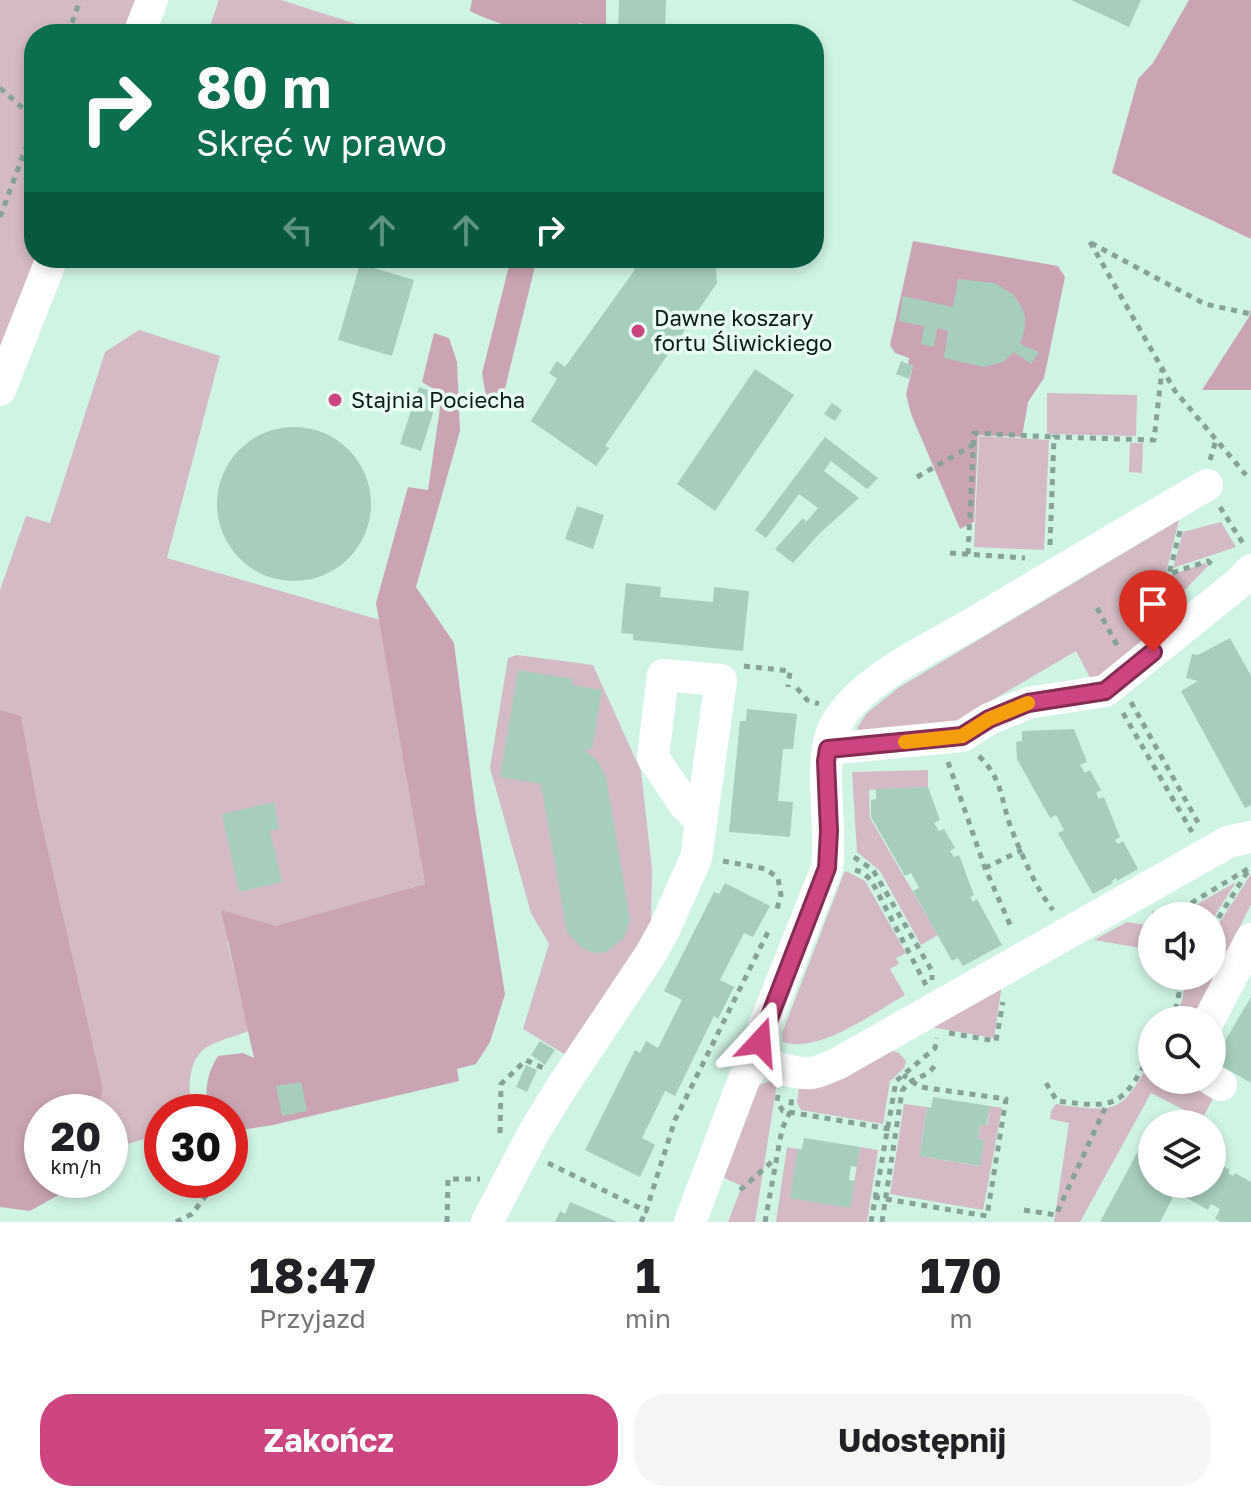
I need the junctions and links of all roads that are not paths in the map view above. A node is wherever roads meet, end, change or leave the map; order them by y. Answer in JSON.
{"nodes":[{"id":1,"x":152,"y":0,"type":"edge"},
{"id":2,"x":143,"y":24,"type":"edge"},
{"id":3,"x":48,"y":268,"type":"edge"},
{"id":4,"x":0,"y":390,"type":"edge"},
{"id":5,"x":1207,"y":485,"type":"dead end"},
{"id":6,"x":1246,"y":557,"type":"edge"},
{"id":7,"x":828,"y":749,"type":"junction"},
{"id":8,"x":701,"y":821,"type":"dead end"},
{"id":9,"x":1251,"y":837,"type":"edge"},
{"id":10,"x":1251,"y":939,"type":"edge"},
{"id":11,"x":1216,"y":1006,"type":"edge"},
{"id":12,"x":772,"y":1062,"type":"junction"},
{"id":13,"x":487,"y":1222,"type":"edge"},
{"id":14,"x":690,"y":1222,"type":"edge"}],
"edges":[{"from":1,"to":2,"type":"street"},
{"from":3,"to":4,"type":"street"},
{"from":5,"to":7,"type":"street"},
{"from":6,"to":7,"type":"street"},
{"from":7,"to":12,"type":"street"},
{"from":8,"to":13,"type":"street"},
{"from":9,"to":12,"type":"street"},
{"from":10,"to":11,"type":"street"},
{"from":12,"to":14,"type":"street"}]}
